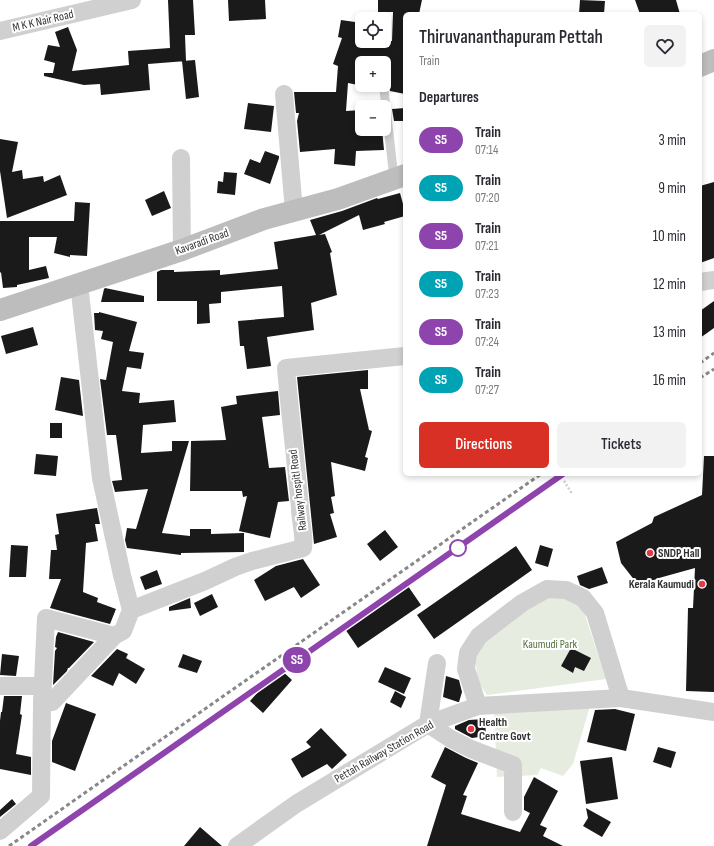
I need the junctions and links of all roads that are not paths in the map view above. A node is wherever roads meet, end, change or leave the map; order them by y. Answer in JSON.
{"nodes":[{"id":1,"x":132,"y":0,"type":"edge"},
{"id":2,"x":0,"y":31,"type":"edge"},
{"id":3,"x":714,"y":60,"type":"edge"},
{"id":4,"x":702,"y":65,"type":"edge"},
{"id":5,"x":384,"y":92,"type":"edge"},
{"id":6,"x":284,"y":94,"type":"dead end"},
{"id":7,"x":181,"y":158,"type":"dead end"},
{"id":8,"x":400,"y":176,"type":"edge"},
{"id":9,"x":294,"y":211,"type":"junction"},
{"id":10,"x":182,"y":250,"type":"junction"},
{"id":11,"x":714,"y":280,"type":"edge"},
{"id":12,"x":702,"y":282,"type":"edge"},
{"id":13,"x":79,"y":284,"type":"junction"},
{"id":14,"x":0,"y":310,"type":"edge"},
{"id":15,"x":403,"y":356,"type":"edge"},
{"id":16,"x":131,"y":610,"type":"junction"},
{"id":17,"x":114,"y":636,"type":"junction"},
{"id":18,"x":437,"y":663,"type":"dead end"},
{"id":19,"x":0,"y":686,"type":"edge"},
{"id":20,"x":42,"y":686,"type":"junction"},
{"id":21,"x":621,"y":698,"type":"junction"},
{"id":22,"x":42,"y":704,"type":"junction"},
{"id":23,"x":478,"y":706,"type":"junction"},
{"id":24,"x":714,"y":712,"type":"edge"},
{"id":25,"x":428,"y":724,"type":"junction"},
{"id":26,"x":513,"y":812,"type":"dead end"},
{"id":27,"x":0,"y":831,"type":"edge"},
{"id":28,"x":237,"y":846,"type":"edge"}],
"edges":[{"from":1,"to":2,"type":"street","name":"M K K Nair Road"},
{"from":3,"to":4,"type":"main road"},
{"from":5,"to":8,"type":"lane"},
{"from":6,"to":9,"type":"street"},
{"from":7,"to":10,"type":"street"},
{"from":8,"to":9,"type":"main road","name":"Kavaradi Road"},
{"from":9,"to":10,"type":"main road","name":"Kavaradi Road"},
{"from":10,"to":13,"type":"main road","name":"Kavaradi Road"},
{"from":11,"to":12,"type":"street"},
{"from":13,"to":14,"type":"main road","name":"Kavaradi Road"},
{"from":13,"to":16,"type":"street"},
{"from":15,"to":16,"type":"street","name":"Railway hospitl Road"},
{"from":16,"to":17,"type":"street"},
{"from":17,"to":20,"type":"street"},
{"from":17,"to":22,"type":"street"},
{"from":18,"to":25,"type":"street"},
{"from":19,"to":20,"type":"street"},
{"from":20,"to":22,"type":"street"},
{"from":21,"to":23,"type":"street","name":"Pettah Railway Station Road"},
{"from":21,"to":23,"type":"street"},
{"from":21,"to":24,"type":"street","name":"Pettah Railway Station Road"},
{"from":22,"to":27,"type":"street"},
{"from":23,"to":25,"type":"street","name":"Pettah Railway Station Road"},
{"from":25,"to":26,"type":"street"},
{"from":25,"to":28,"type":"street","name":"Pettah Railway Station Road"}]}
